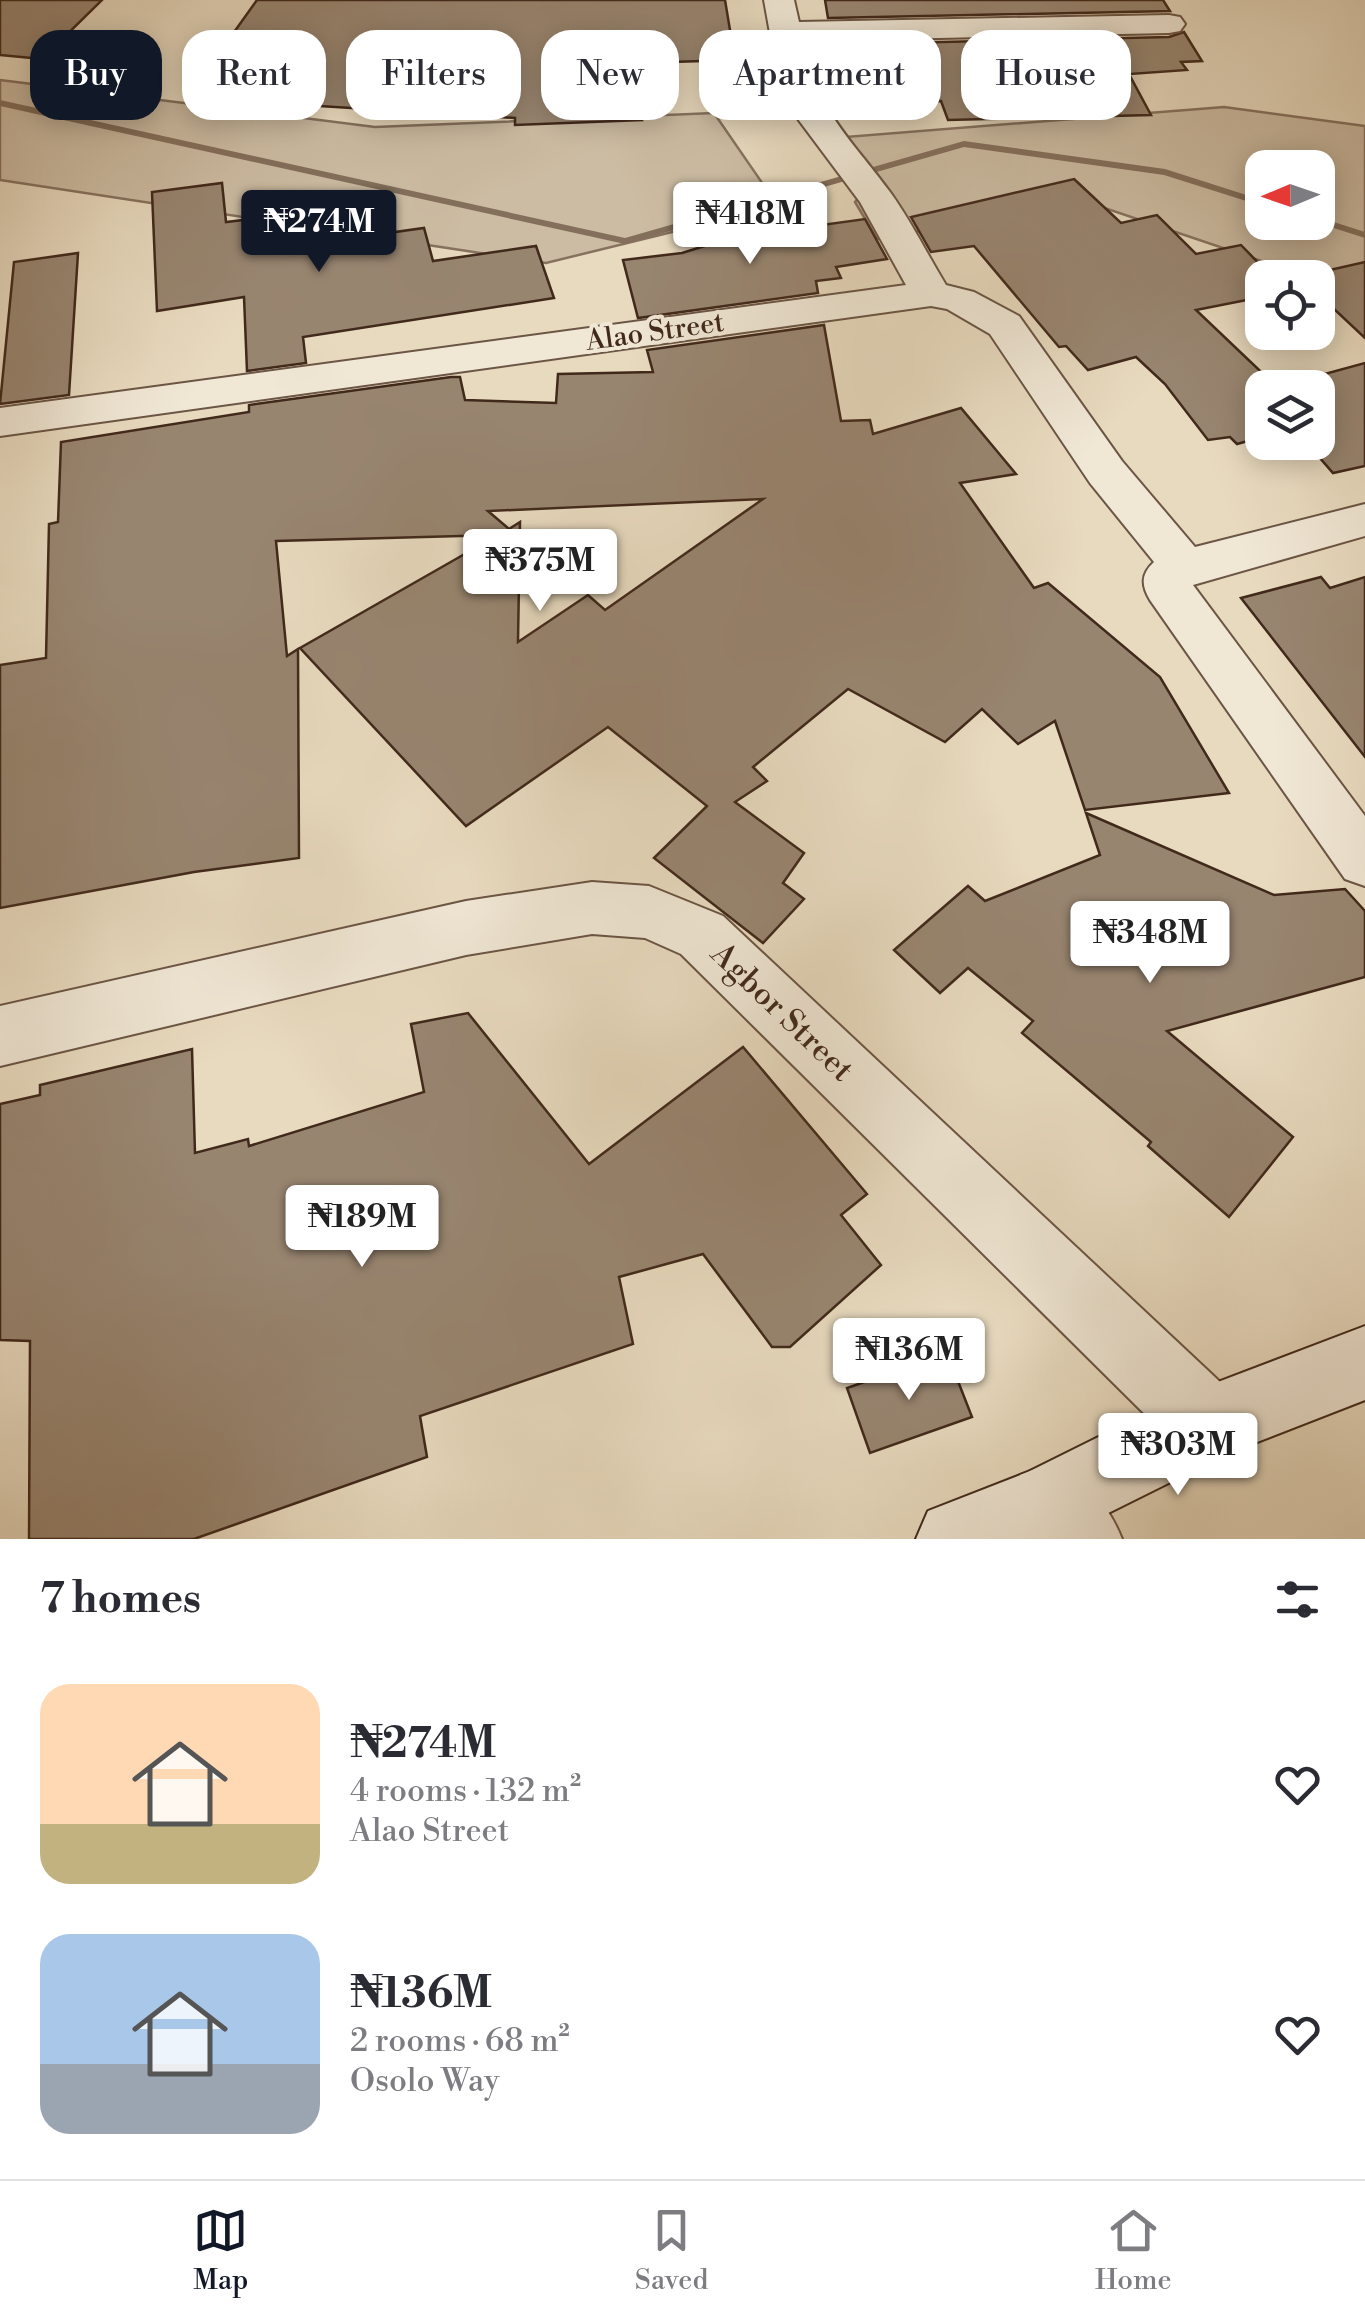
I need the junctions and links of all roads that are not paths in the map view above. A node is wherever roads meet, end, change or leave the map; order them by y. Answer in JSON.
{"nodes":[{"id":1,"x":782,"y":16,"type":"edge"},
{"id":2,"x":1170,"y":24,"type":"dead end"},
{"id":3,"x":932,"y":294,"type":"junction"},
{"id":4,"x":0,"y":422,"type":"edge"},
{"id":5,"x":1365,"y":520,"type":"edge"},
{"id":6,"x":1185,"y":567,"type":"junction"},
{"id":7,"x":1365,"y":861,"type":"edge"},
{"id":8,"x":0,"y":1036,"type":"edge"},
{"id":9,"x":1365,"y":1363,"type":"edge"},
{"id":10,"x":1208,"y":1422,"type":"junction"},
{"id":11,"x":1065,"y":1521,"type":"edge"},
{"id":12,"x":956,"y":1539,"type":"edge"}],
"edges":[{"from":1,"to":2,"type":"street"},
{"from":1,"to":3,"type":"street"},
{"from":3,"to":4,"type":"street","name":"Alao Street"},
{"from":3,"to":6,"type":"street","name":"Alao Street"},
{"from":5,"to":6,"type":"street"},
{"from":6,"to":7,"type":"street"},
{"from":8,"to":10,"type":"street","name":"Agbor Street"},
{"from":9,"to":10,"type":"street"},
{"from":10,"to":11,"type":"street"},
{"from":11,"to":12,"type":"street"}]}
